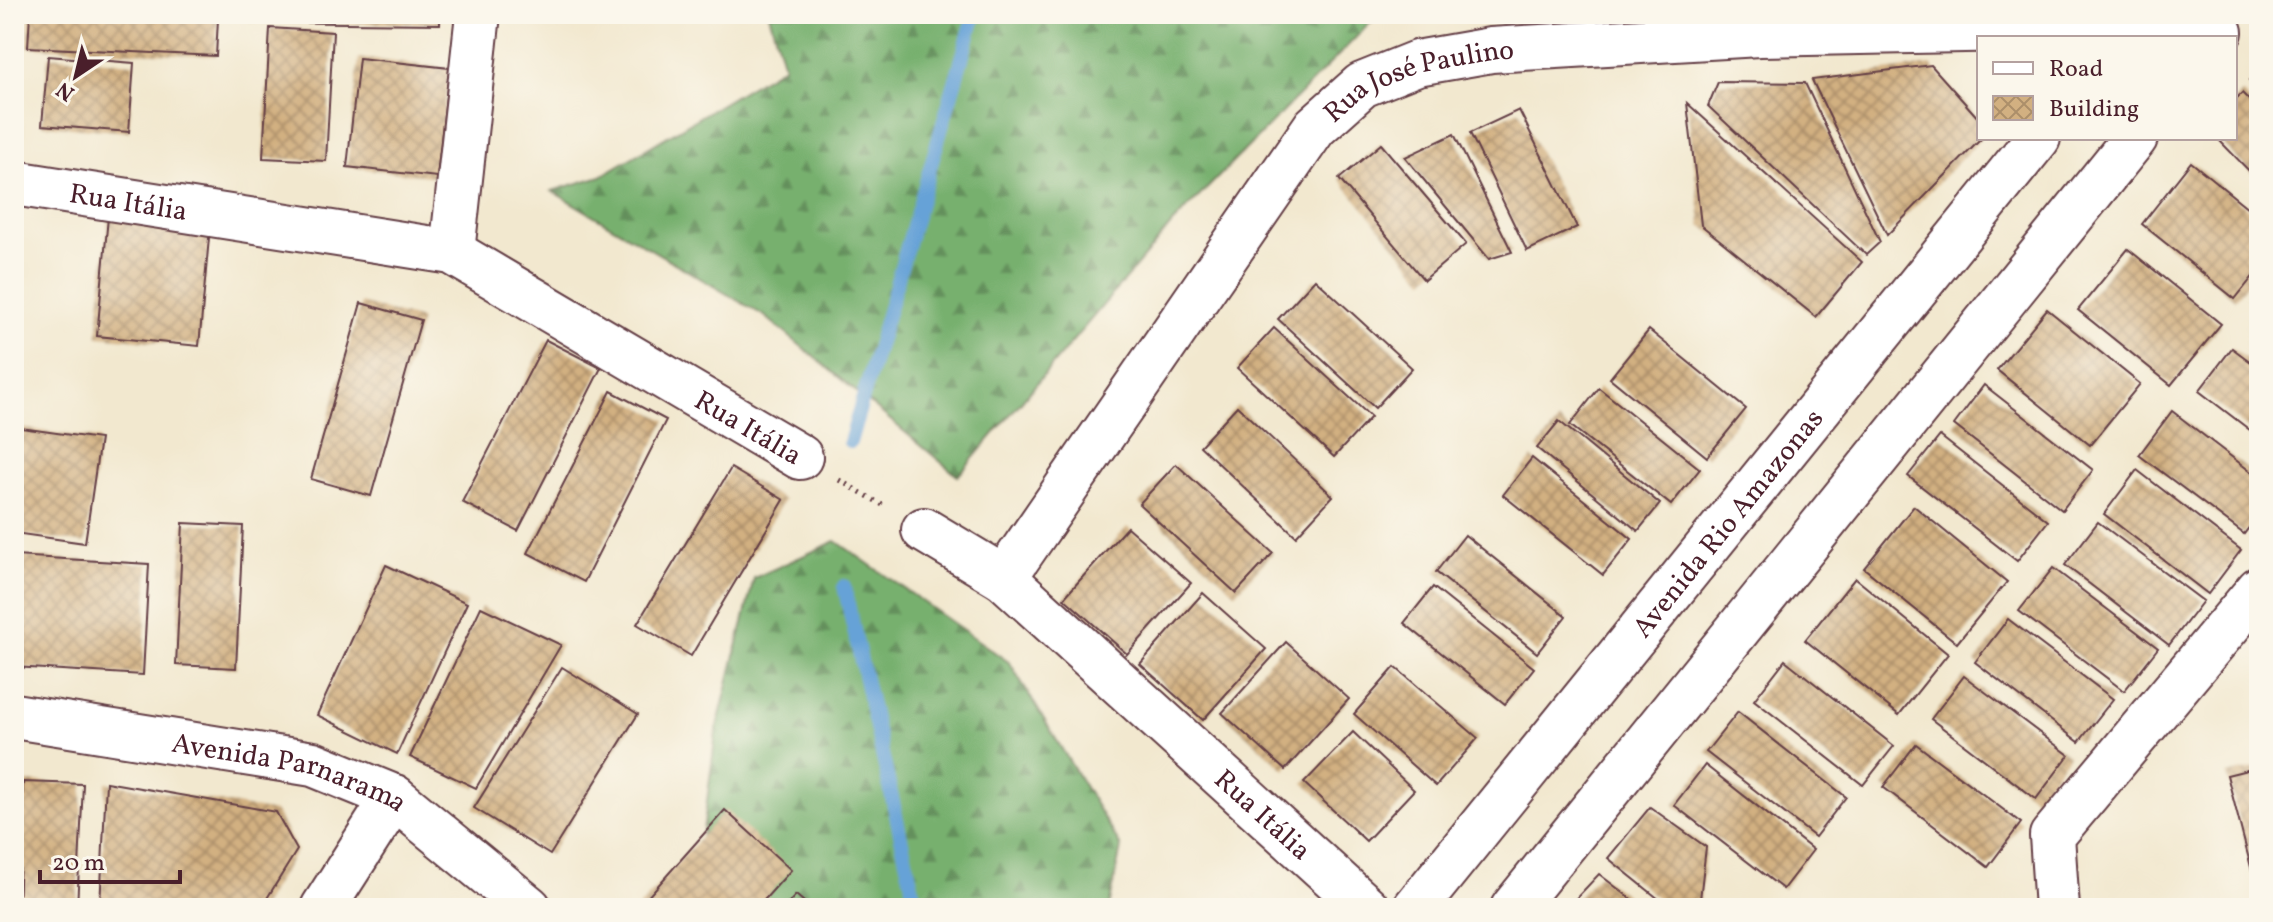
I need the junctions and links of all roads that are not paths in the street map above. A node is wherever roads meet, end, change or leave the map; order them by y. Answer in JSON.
{"nodes":[{"id":1,"x":478,"y":14,"type":"edge"},
{"id":2,"x":2225,"y":28,"type":"edge"},
{"id":3,"x":2123,"y":32,"type":"edge"},
{"id":4,"x":2036,"y":140,"type":"edge"},
{"id":5,"x":2133,"y":140,"type":"edge"},
{"id":6,"x":14,"y":183,"type":"edge"},
{"id":7,"x":452,"y":252,"type":"junction"},
{"id":8,"x":800,"y":457,"type":"road end"},
{"id":9,"x":924,"y":530,"type":"road end"},
{"id":10,"x":1004,"y":578,"type":"junction"},
{"id":11,"x":2259,"y":589,"type":"edge"},
{"id":12,"x":14,"y":716,"type":"edge"},
{"id":13,"x":394,"y":797,"type":"junction"},
{"id":14,"x":323,"y":908,"type":"edge"},
{"id":15,"x":529,"y":908,"type":"edge"},
{"id":16,"x":1367,"y":908,"type":"edge"},
{"id":17,"x":1415,"y":908,"type":"edge"},
{"id":18,"x":1513,"y":908,"type":"edge"},
{"id":19,"x":2057,"y":908,"type":"edge"}],
"edges":[{"from":1,"to":7,"type":"street"},
{"from":2,"to":3,"type":"street","name":"Rua José Paulino"},
{"from":3,"to":10,"type":"street","name":"Rua José Paulino"},
{"from":4,"to":17,"type":"street","name":"Avenida Rio Amazonas"},
{"from":5,"to":18,"type":"street"},
{"from":6,"to":7,"type":"street","name":"Rua Itália"},
{"from":7,"to":8,"type":"street","name":"Rua Itália"},
{"from":9,"to":10,"type":"street","name":"Rua Itália"},
{"from":10,"to":16,"type":"street","name":"Rua Itália"},
{"from":11,"to":19,"type":"street"},
{"from":12,"to":13,"type":"street","name":"Avenida Parnarama"},
{"from":13,"to":14,"type":"street"},
{"from":13,"to":15,"type":"street","name":"Avenida Parnarama"}]}
